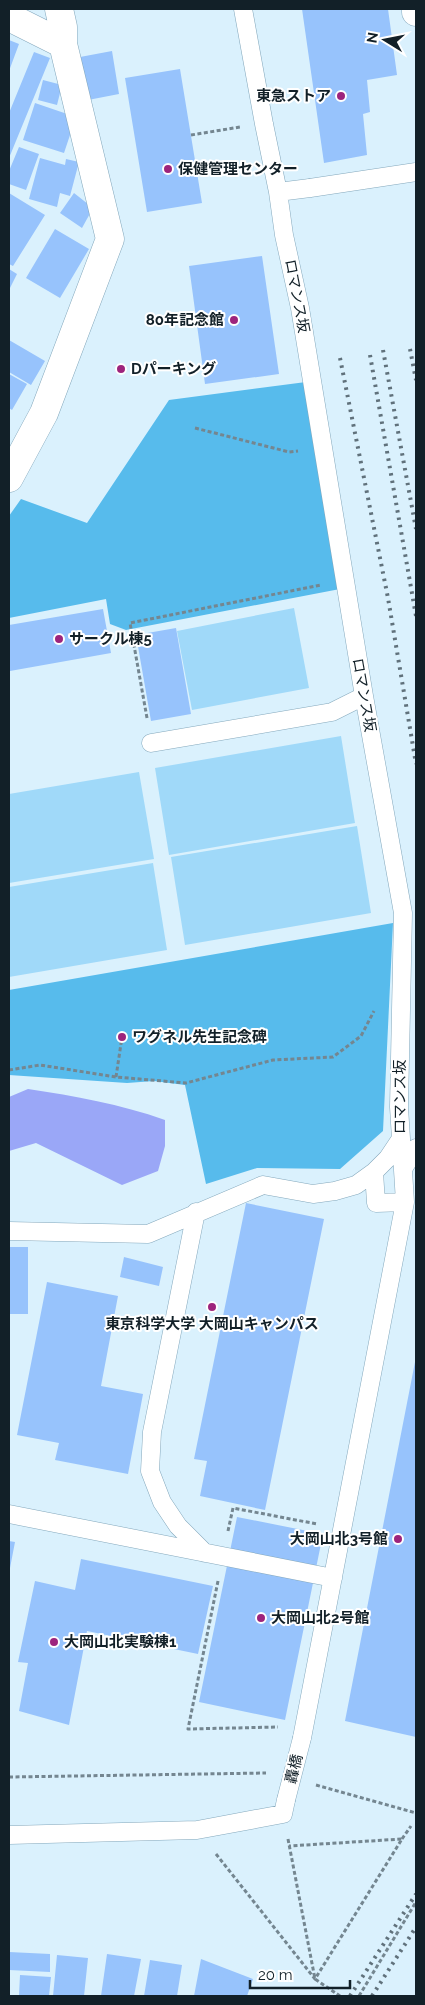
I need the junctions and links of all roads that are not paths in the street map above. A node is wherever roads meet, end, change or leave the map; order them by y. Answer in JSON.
{"nodes":[{"id":1,"x":59,"y":9,"type":"edge"},
{"id":2,"x":243,"y":9,"type":"edge"},
{"id":3,"x":9,"y":17,"type":"edge"},
{"id":4,"x":62,"y":44,"type":"junction"},
{"id":5,"x":416,"y":172,"type":"edge"},
{"id":6,"x":278,"y":192,"type":"junction"},
{"id":7,"x":9,"y":478,"type":"edge"},
{"id":8,"x":364,"y":696,"type":"junction"},
{"id":9,"x":151,"y":743,"type":"road end"},
{"id":10,"x":400,"y":1140,"type":"junction"},
{"id":11,"x":416,"y":1148,"type":"edge"},
{"id":12,"x":403,"y":1169,"type":"junction"},
{"id":13,"x":374,"y":1172,"type":"junction"},
{"id":14,"x":405,"y":1202,"type":"junction"},
{"id":15,"x":196,"y":1212,"type":"junction"},
{"id":16,"x":9,"y":1231,"type":"edge"},
{"id":17,"x":9,"y":1514,"type":"edge"},
{"id":18,"x":342,"y":1529,"type":"joint"},
{"id":19,"x":205,"y":1553,"type":"junction"},
{"id":20,"x":333,"y":1578,"type":"junction"},
{"id":21,"x":9,"y":1835,"type":"edge"}],
"edges":[{"from":1,"to":4,"type":"street"},
{"from":2,"to":6,"type":"lane","name":"ロマンス坂"},
{"from":3,"to":4,"type":"street"},
{"from":4,"to":7,"type":"street"},
{"from":5,"to":6,"type":"lane","bridge":true},
{"from":6,"to":8,"type":"lane","name":"ロマンス坂"},
{"from":8,"to":9,"type":"lane"},
{"from":8,"to":10,"type":"lane","name":"ロマンス坂"},
{"from":10,"to":12,"type":"lane","name":"ロマンス坂"},
{"from":10,"to":13,"type":"lane"},
{"from":11,"to":12,"type":"lane"},
{"from":12,"to":14,"type":"lane","name":"ロマンス坂"},
{"from":13,"to":14,"type":"lane"},
{"from":13,"to":15,"type":"lane"},
{"from":14,"to":18,"type":"lane","name":"ロマンス坂"},
{"from":15,"to":16,"type":"lane"},
{"from":15,"to":19,"type":"lane"},
{"from":17,"to":19,"type":"lane"},
{"from":18,"to":20,"type":"lane","name":"轟橋"},
{"from":19,"to":20,"type":"lane"},
{"from":20,"to":21,"type":"lane","name":"轟橋","bridge":true}]}
